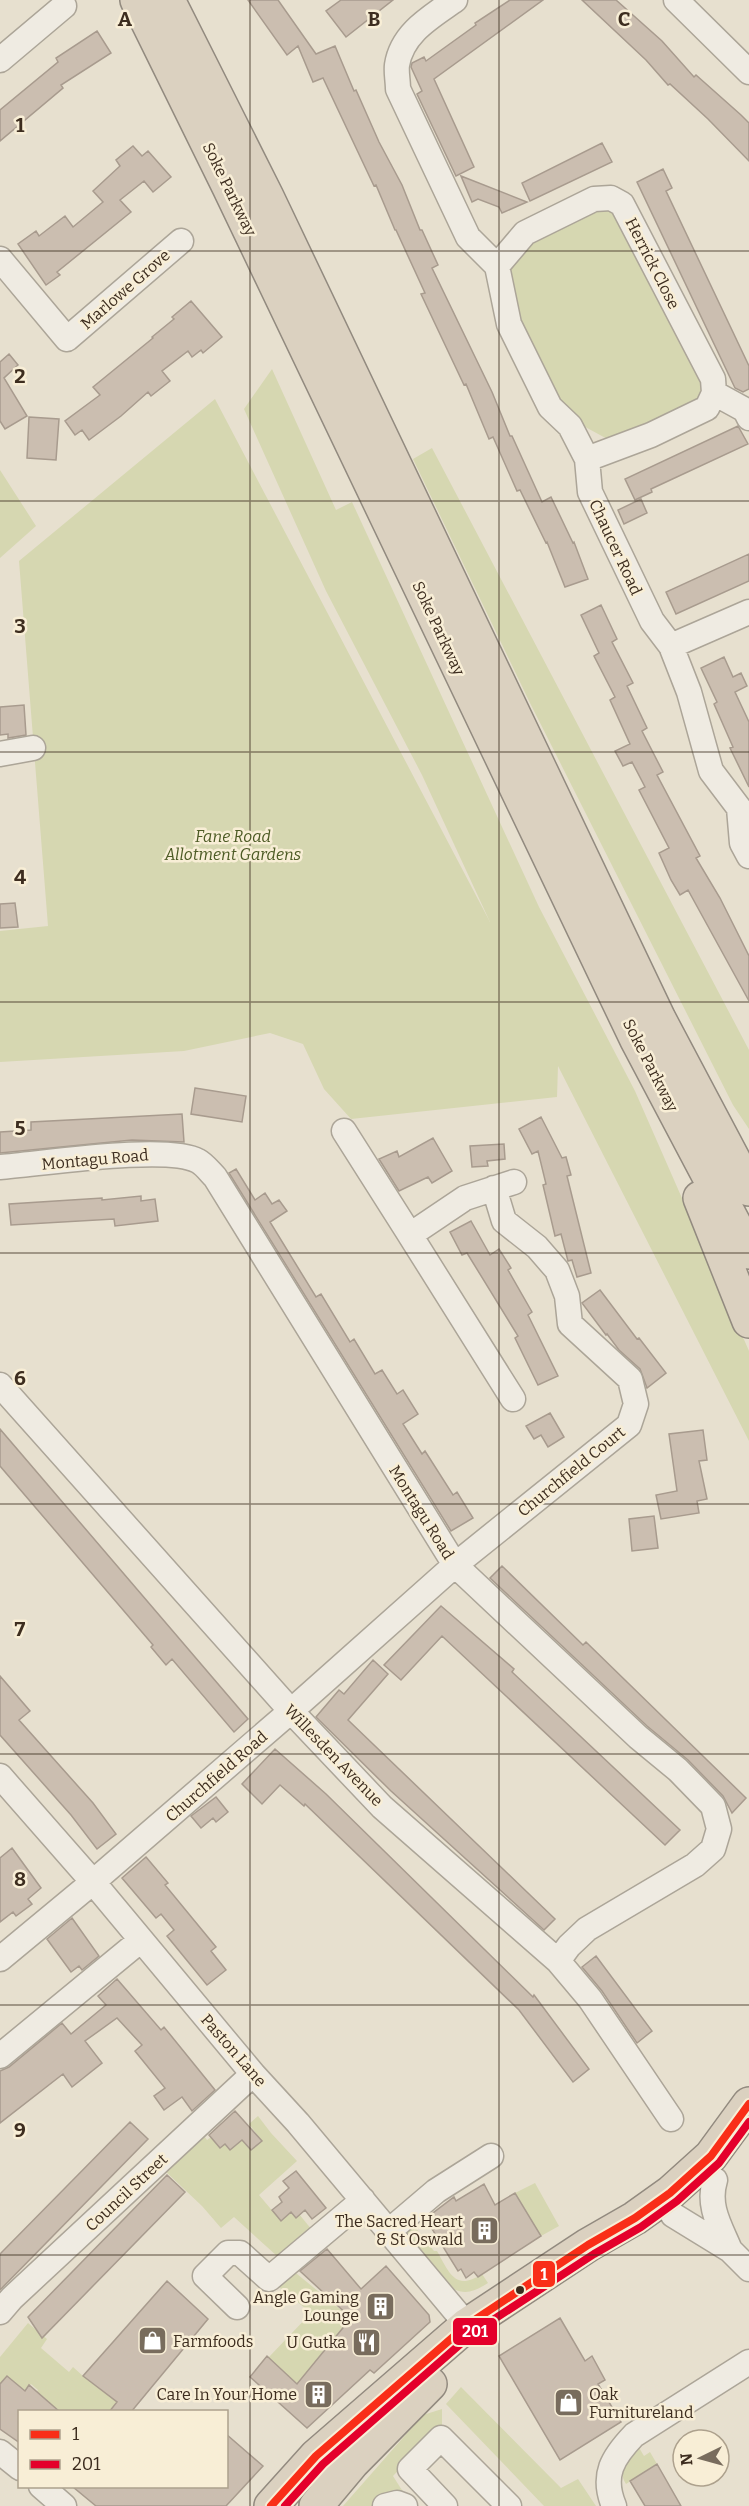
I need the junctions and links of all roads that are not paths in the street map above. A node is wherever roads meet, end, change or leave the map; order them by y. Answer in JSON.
{"nodes":[{"id":1,"x":137,"y":0,"type":"edge"},
{"id":2,"x":168,"y":0,"type":"edge"},
{"id":3,"x":455,"y":0,"type":"edge"},
{"id":4,"x":676,"y":0,"type":"edge"},
{"id":5,"x":64,"y":6,"type":"dead end"},
{"id":6,"x":0,"y":60,"type":"edge"},
{"id":7,"x":749,"y":72,"type":"edge"},
{"id":8,"x":181,"y":242,"type":"dead end"},
{"id":9,"x":0,"y":259,"type":"edge"},
{"id":10,"x":497,"y":266,"type":"junction"},
{"id":11,"x":714,"y":393,"type":"junction"},
{"id":12,"x":749,"y":418,"type":"edge"},
{"id":13,"x":587,"y":459,"type":"junction"},
{"id":14,"x":749,"y":612,"type":"edge"},
{"id":15,"x":672,"y":646,"type":"junction"},
{"id":16,"x":33,"y":748,"type":"dead end"},
{"id":17,"x":0,"y":754,"type":"edge"},
{"id":18,"x":744,"y":805,"type":"edge"},
{"id":19,"x":749,"y":856,"type":"edge"},
{"id":20,"x":648,"y":1028,"type":"junction"},
{"id":21,"x":344,"y":1131,"type":"dead end"},
{"id":22,"x":749,"y":1158,"type":"edge"},
{"id":23,"x":0,"y":1167,"type":"edge"},
{"id":24,"x":749,"y":1189,"type":"edge"},
{"id":25,"x":410,"y":1235,"type":"junction"},
{"id":26,"x":749,"y":1252,"type":"edge"},
{"id":27,"x":749,"y":1321,"type":"edge"},
{"id":28,"x":0,"y":1384,"type":"edge"},
{"id":29,"x":513,"y":1399,"type":"dead end"},
{"id":30,"x":455,"y":1565,"type":"junction"},
{"id":31,"x":291,"y":1711,"type":"junction"},
{"id":32,"x":0,"y":1776,"type":"edge"},
{"id":33,"x":93,"y":1882,"type":"junction"},
{"id":34,"x":141,"y":1940,"type":"junction"},
{"id":35,"x":0,"y":1959,"type":"edge"},
{"id":36,"x":558,"y":1961,"type":"junction"},
{"id":37,"x":0,"y":2056,"type":"edge"},
{"id":38,"x":253,"y":2074,"type":"junction"},
{"id":39,"x":749,"y":2104,"type":"edge"},
{"id":40,"x":671,"y":2119,"type":"dead end"},
{"id":41,"x":749,"y":2141,"type":"edge"},
{"id":42,"x":491,"y":2156,"type":"dead end"},
{"id":43,"x":715,"y":2180,"type":"junction"},
{"id":44,"x":363,"y":2200,"type":"junction"},
{"id":45,"x":673,"y":2214,"type":"junction"},
{"id":46,"x":389,"y":2231,"type":"junction"},
{"id":47,"x":730,"y":2250,"type":"junction"},
{"id":48,"x":749,"y":2269,"type":"edge"},
{"id":49,"x":237,"y":2307,"type":"dead end"},
{"id":50,"x":0,"y":2312,"type":"edge"},
{"id":51,"x":467,"y":2325,"type":"junction"},
{"id":52,"x":749,"y":2362,"type":"edge"},
{"id":53,"x":0,"y":2452,"type":"edge"},
{"id":54,"x":18,"y":2466,"type":"edge"},
{"id":55,"x":42,"y":2488,"type":"edge"},
{"id":56,"x":64,"y":2506,"type":"edge"},
{"id":57,"x":271,"y":2506,"type":"edge"},
{"id":58,"x":316,"y":2506,"type":"edge"},
{"id":59,"x":386,"y":2506,"type":"edge"},
{"id":60,"x":405,"y":2506,"type":"edge"},
{"id":61,"x":445,"y":2506,"type":"edge"},
{"id":62,"x":509,"y":2506,"type":"edge"},
{"id":63,"x":614,"y":2506,"type":"edge"}],
"edges":[{"from":1,"to":20,"type":"highway","name":"Soke Parkway"},
{"from":2,"to":20,"type":"highway","name":"Soke Parkway"},
{"from":3,"to":10,"type":"street"},
{"from":4,"to":7,"type":"street"},
{"from":5,"to":6,"type":"street"},
{"from":8,"to":9,"type":"street","name":"Marlowe Grove"},
{"from":10,"to":11,"type":"street","name":"Herrick Close"},
{"from":10,"to":13,"type":"street","name":"Chaucer Road"},
{"from":11,"to":12,"type":"street"},
{"from":11,"to":13,"type":"street"},
{"from":13,"to":15,"type":"street","name":"Chaucer Road"},
{"from":14,"to":15,"type":"street"},
{"from":15,"to":18,"type":"street","name":"Chaucer Road"},
{"from":16,"to":17,"type":"street"},
{"from":18,"to":19,"type":"street","name":"Chaucer Road"},
{"from":20,"to":22,"type":"highway"},
{"from":20,"to":24,"type":"highway","name":"Soke Parkway"},
{"from":20,"to":26,"type":"highway","name":"Soke Parkway"},
{"from":20,"to":27,"type":"highway"},
{"from":21,"to":25,"type":"street"},
{"from":23,"to":30,"type":"street","name":"Montagu Road"},
{"from":25,"to":29,"type":"street"},
{"from":25,"to":30,"type":"street","name":"Churchfield Court"},
{"from":28,"to":31,"type":"street","name":"Willesden Avenue"},
{"from":30,"to":31,"type":"street","name":"Churchfield Road"},
{"from":30,"to":36,"type":"street","name":"Montagu Road"},
{"from":31,"to":33,"type":"street","name":"Churchfield Road"},
{"from":31,"to":36,"type":"street","name":"Willesden Avenue"},
{"from":32,"to":33,"type":"street","name":"Paston Lane"},
{"from":33,"to":34,"type":"street","name":"Paston Lane"},
{"from":33,"to":35,"type":"street","name":"Churchfield Road"},
{"from":34,"to":37,"type":"street"},
{"from":34,"to":38,"type":"street","name":"Paston Lane"},
{"from":36,"to":40,"type":"street","name":"Willesden Avenue"},
{"from":38,"to":44,"type":"street","name":"Paston Lane"},
{"from":38,"to":50,"type":"street","name":"Council Street"},
{"from":39,"to":51,"type":"highway"},
{"from":41,"to":43,"type":"highway"},
{"from":42,"to":46,"type":"street"},
{"from":43,"to":45,"type":"highway"},
{"from":43,"to":47,"type":"street"},
{"from":44,"to":46,"type":"street","name":"Paston Lane"},
{"from":44,"to":49,"type":"street"},
{"from":45,"to":47,"type":"street"},
{"from":45,"to":58,"type":"highway"},
{"from":46,"to":51,"type":"street","name":"Paston Lane"},
{"from":47,"to":48,"type":"street"},
{"from":51,"to":57,"type":"highway"},
{"from":52,"to":63,"type":"street"},
{"from":53,"to":54,"type":"street"},
{"from":55,"to":56,"type":"street"},
{"from":59,"to":60,"type":"street"},
{"from":61,"to":62,"type":"street"}]}
